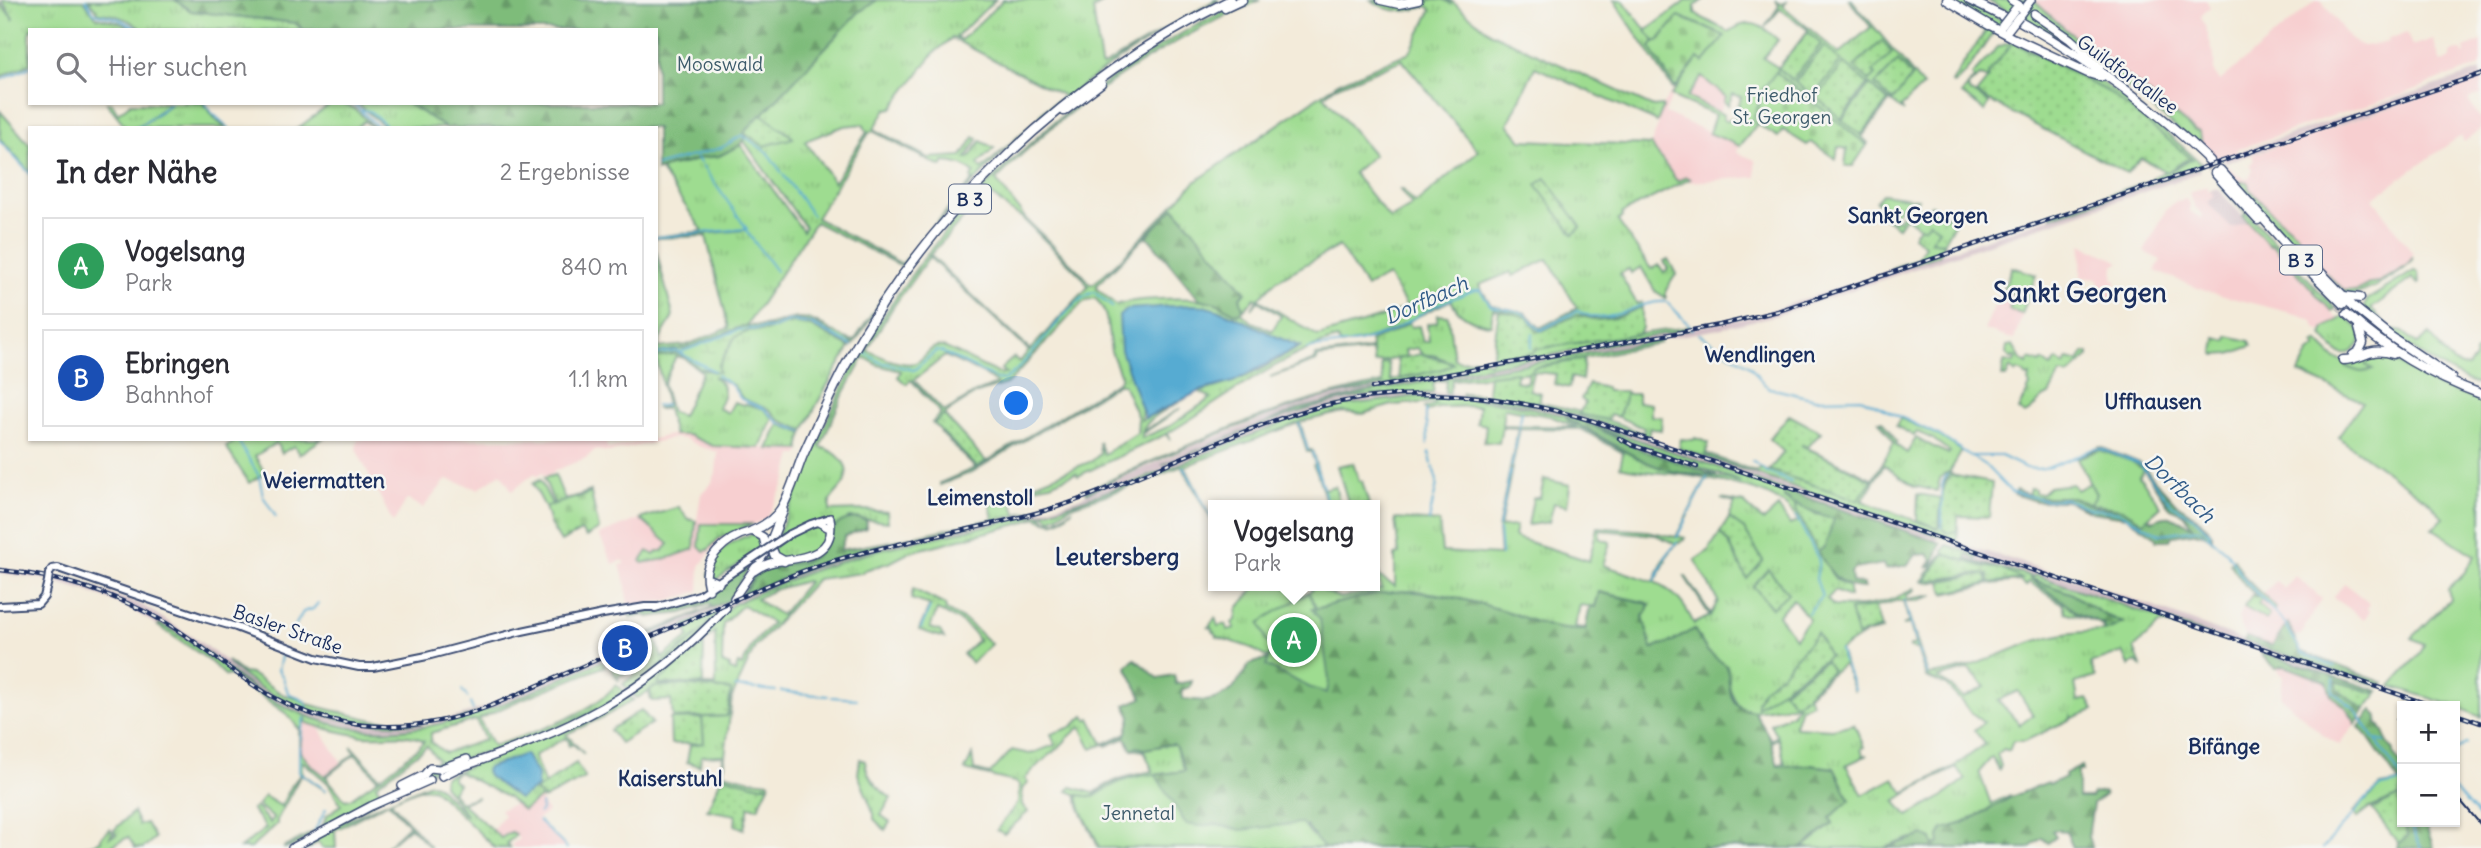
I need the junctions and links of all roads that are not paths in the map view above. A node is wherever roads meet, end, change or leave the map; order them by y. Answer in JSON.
{"nodes":[{"id":1,"x":1230,"y":0,"type":"edge"},
{"id":2,"x":1242,"y":0,"type":"edge"},
{"id":3,"x":1381,"y":0,"type":"edge"},
{"id":4,"x":1947,"y":0,"type":"edge"},
{"id":5,"x":1969,"y":0,"type":"edge"},
{"id":6,"x":1980,"y":0,"type":"edge"},
{"id":7,"x":2011,"y":0,"type":"edge"},
{"id":8,"x":2030,"y":0,"type":"edge"},
{"id":9,"x":1413,"y":1,"type":"edge"},
{"id":10,"x":2034,"y":14,"type":"junction"},
{"id":11,"x":2010,"y":19,"type":"edge"},
{"id":12,"x":2015,"y":39,"type":"joint"},
{"id":13,"x":1108,"y":74,"type":"junction"},
{"id":14,"x":2101,"y":77,"type":"junction"},
{"id":15,"x":2112,"y":79,"type":"junction"},
{"id":16,"x":2351,"y":306,"type":"junction"},
{"id":17,"x":2356,"y":322,"type":"junction"},
{"id":18,"x":2403,"y":357,"type":"junction"},
{"id":19,"x":2481,"y":389,"type":"edge"},
{"id":20,"x":2481,"y":394,"type":"edge"},
{"id":21,"x":807,"y":451,"type":"junction"},
{"id":22,"x":785,"y":501,"type":"junction"},
{"id":23,"x":782,"y":514,"type":"junction"},
{"id":24,"x":826,"y":524,"type":"joint"},
{"id":25,"x":752,"y":531,"type":"junction"},
{"id":26,"x":768,"y":547,"type":"junction"},
{"id":27,"x":784,"y":561,"type":"junction"},
{"id":28,"x":754,"y":571,"type":"junction"},
{"id":29,"x":708,"y":576,"type":"junction"},
{"id":30,"x":719,"y":583,"type":"junction"},
{"id":31,"x":710,"y":589,"type":"junction"},
{"id":32,"x":733,"y":598,"type":"dead end"},
{"id":33,"x":0,"y":606,"type":"edge"},
{"id":34,"x":726,"y":608,"type":"dead end"},
{"id":35,"x":440,"y":773,"type":"junction"},
{"id":36,"x":428,"y":776,"type":"junction"},
{"id":37,"x":292,"y":848,"type":"edge"}],
"edges":[{"from":1,"to":13,"type":"highway","number":"B 3"},
{"from":2,"to":13,"type":"highway","number":"B 3"},
{"from":3,"to":9,"type":"highway"},
{"from":4,"to":11,"type":"highway"},
{"from":5,"to":11,"type":"highway"},
{"from":6,"to":11,"type":"highway"},
{"from":7,"to":11,"type":"main road"},
{"from":8,"to":10,"type":"main road"},
{"from":8,"to":11,"type":"main road"},
{"from":10,"to":11,"type":"main road"},
{"from":10,"to":15,"type":"highway"},
{"from":11,"to":12,"type":"main road"},
{"from":11,"to":14,"type":"highway","name":"Guildfordallee"},
{"from":11,"to":15,"type":"highway","name":"Guildfordallee"},
{"from":12,"to":14,"type":"highway"},
{"from":13,"to":21,"type":"highway","number":"B 3"},
{"from":14,"to":15,"type":"highway","name":"Guildfordallee"},
{"from":16,"to":16,"type":"highway","number":"B 3"},
{"from":16,"to":17,"type":"highway","number":"B 3"},
{"from":16,"to":19,"type":"highway"},
{"from":17,"to":18,"type":"highway","number":"B 3"},
{"from":17,"to":18,"type":"highway"},
{"from":18,"to":20,"type":"highway","number":"B 3"},
{"from":21,"to":22,"type":"highway","number":"B 3"},
{"from":21,"to":23,"type":"highway","number":"B 3"},
{"from":22,"to":23,"type":"highway","number":"B 3"},
{"from":22,"to":25,"type":"highway","number":"B 3"},
{"from":23,"to":26,"type":"highway","number":"B 3"},
{"from":24,"to":27,"type":"main road"},
{"from":24,"to":30,"type":"main road","name":"Basler Straße","bridge":true},
{"from":25,"to":26,"type":"main road"},
{"from":25,"to":29,"type":"main road","number":"B 3"},
{"from":26,"to":27,"type":"highway"},
{"from":26,"to":28,"type":"main road"},
{"from":27,"to":28,"type":"main road"},
{"from":28,"to":32,"type":"main road"},
{"from":29,"to":30,"type":"main road"},
{"from":29,"to":31,"type":"main road"},
{"from":30,"to":31,"type":"main road","name":"Basler Straße"},
{"from":31,"to":33,"type":"main road","name":"Basler Straße"},
{"from":34,"to":35,"type":"main road"},
{"from":35,"to":36,"type":"main road"},
{"from":35,"to":36,"type":"main road"},
{"from":36,"to":37,"type":"main road"}]}
